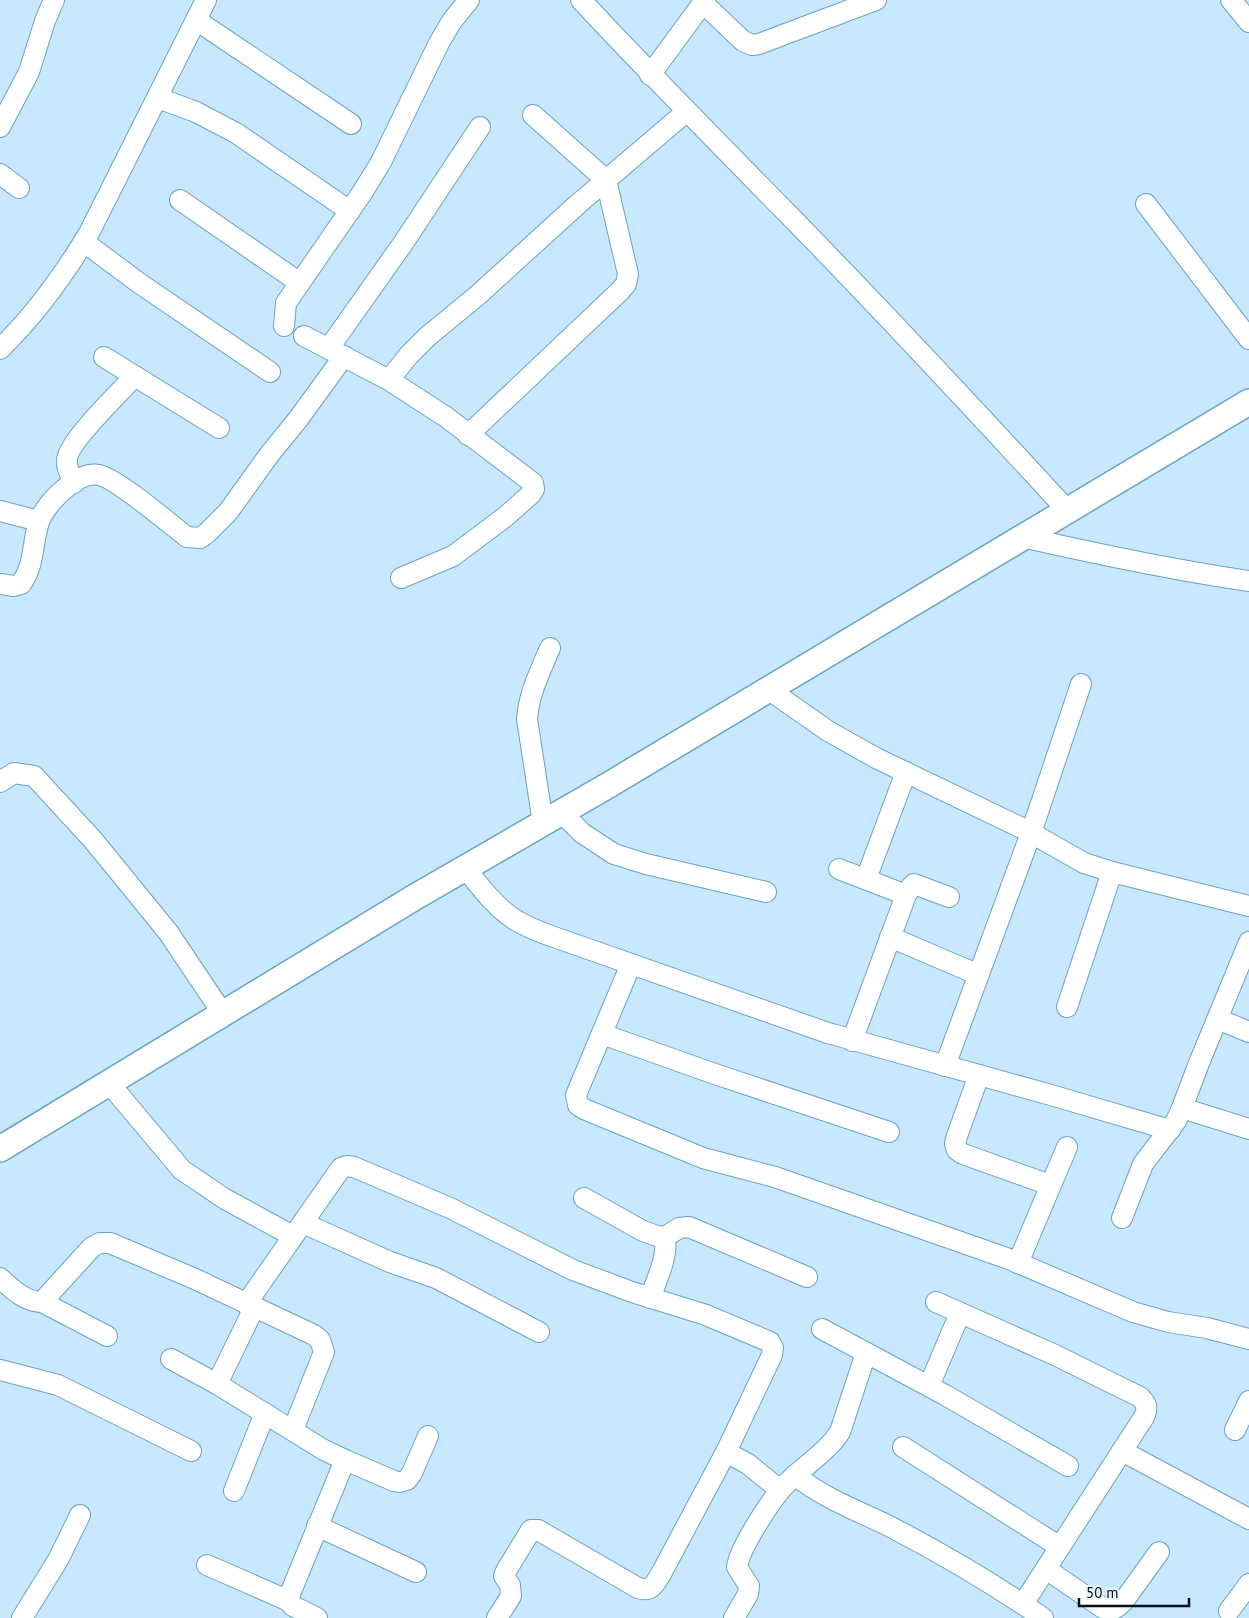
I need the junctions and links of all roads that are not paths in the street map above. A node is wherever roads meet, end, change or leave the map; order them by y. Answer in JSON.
{"nodes":[{"id":1,"x":54,"y":0,"type":"edge"},
{"id":2,"x":206,"y":0,"type":"edge"},
{"id":3,"x":469,"y":0,"type":"edge"},
{"id":4,"x":581,"y":0,"type":"edge"},
{"id":5,"x":1231,"y":0,"type":"edge"},
{"id":6,"x":704,"y":1,"type":"edge"},
{"id":7,"x":862,"y":2,"type":"edge"},
{"id":8,"x":196,"y":20,"type":"junction"},
{"id":9,"x":1249,"y":22,"type":"edge"},
{"id":10,"x":650,"y":75,"type":"junction"},
{"id":11,"x":158,"y":98,"type":"junction"},
{"id":12,"x":686,"y":112,"type":"junction"},
{"id":13,"x":533,"y":115,"type":"dead end"},
{"id":14,"x":350,"y":124,"type":"dead end"},
{"id":15,"x":480,"y":126,"type":"dead end"},
{"id":16,"x":0,"y":128,"type":"edge"},
{"id":17,"x":0,"y":174,"type":"edge"},
{"id":18,"x":606,"y":180,"type":"junction"},
{"id":19,"x":19,"y":188,"type":"dead end"},
{"id":20,"x":180,"y":200,"type":"dead end"},
{"id":21,"x":1146,"y":204,"type":"dead end"},
{"id":22,"x":350,"y":211,"type":"junction"},
{"id":23,"x":84,"y":242,"type":"junction"},
{"id":24,"x":300,"y":283,"type":"junction"},
{"id":25,"x":284,"y":326,"type":"dead end"},
{"id":26,"x":304,"y":336,"type":"dead end"},
{"id":27,"x":1249,"y":339,"type":"edge"},
{"id":28,"x":0,"y":349,"type":"edge"},
{"id":29,"x":336,"y":352,"type":"junction"},
{"id":30,"x":104,"y":357,"type":"dead end"},
{"id":31,"x":270,"y":372,"type":"dead end"},
{"id":32,"x":135,"y":376,"type":"junction"},
{"id":33,"x":389,"y":380,"type":"junction"},
{"id":34,"x":1249,"y":402,"type":"edge"},
{"id":35,"x":219,"y":428,"type":"dead end"},
{"id":36,"x":468,"y":434,"type":"junction"},
{"id":37,"x":74,"y":483,"type":"junction"},
{"id":38,"x":0,"y":510,"type":"edge"},
{"id":39,"x":1067,"y":510,"type":"junction"},
{"id":40,"x":39,"y":520,"type":"junction"},
{"id":41,"x":1022,"y":537,"type":"junction"},
{"id":42,"x":401,"y":578,"type":"dead end"},
{"id":43,"x":1249,"y":581,"type":"edge"},
{"id":44,"x":0,"y":584,"type":"edge"},
{"id":45,"x":550,"y":648,"type":"dead end"},
{"id":46,"x":1081,"y":684,"type":"dead end"},
{"id":47,"x":768,"y":689,"type":"junction"},
{"id":48,"x":906,"y":772,"type":"junction"},
{"id":49,"x":0,"y":782,"type":"edge"},
{"id":50,"x":552,"y":818,"type":"junction"},
{"id":51,"x":1031,"y":834,"type":"junction"},
{"id":52,"x":465,"y":868,"type":"junction"},
{"id":53,"x":839,"y":868,"type":"dead end"},
{"id":54,"x":1112,"y":872,"type":"junction"},
{"id":55,"x":866,"y":880,"type":"junction"},
{"id":56,"x":766,"y":892,"type":"dead end"},
{"id":57,"x":906,"y":895,"type":"junction"},
{"id":58,"x":949,"y":897,"type":"dead end"},
{"id":59,"x":1249,"y":906,"type":"edge"},
{"id":60,"x":890,"y":937,"type":"junction"},
{"id":61,"x":1247,"y":954,"type":"edge"},
{"id":62,"x":631,"y":964,"type":"junction"},
{"id":63,"x":979,"y":975,"type":"junction"},
{"id":64,"x":1067,"y":1007,"type":"dead end"},
{"id":65,"x":224,"y":1014,"type":"junction"},
{"id":66,"x":1218,"y":1019,"type":"junction"},
{"id":67,"x":1249,"y":1032,"type":"edge"},
{"id":68,"x":602,"y":1034,"type":"junction"},
{"id":69,"x":852,"y":1041,"type":"junction"},
{"id":70,"x":945,"y":1066,"type":"junction"},
{"id":71,"x":979,"y":1076,"type":"junction"},
{"id":72,"x":109,"y":1083,"type":"junction"},
{"id":73,"x":1182,"y":1108,"type":"junction"},
{"id":74,"x":1249,"y":1129,"type":"edge"},
{"id":75,"x":1170,"y":1130,"type":"junction"},
{"id":76,"x":889,"y":1132,"type":"dead end"},
{"id":77,"x":1067,"y":1147,"type":"dead end"},
{"id":78,"x":0,"y":1149,"type":"edge"},
{"id":79,"x":1050,"y":1185,"type":"junction"},
{"id":80,"x":584,"y":1198,"type":"dead end"},
{"id":81,"x":1122,"y":1218,"type":"dead end"},
{"id":82,"x":298,"y":1229,"type":"junction"},
{"id":83,"x":665,"y":1237,"type":"junction"},
{"id":84,"x":1018,"y":1263,"type":"junction"},
{"id":85,"x":807,"y":1277,"type":"dead end"},
{"id":86,"x":0,"y":1278,"type":"edge"},
{"id":87,"x":650,"y":1298,"type":"junction"},
{"id":88,"x":42,"y":1302,"type":"junction"},
{"id":89,"x":936,"y":1302,"type":"dead end"},
{"id":90,"x":250,"y":1306,"type":"junction"},
{"id":91,"x":960,"y":1313,"type":"junction"},
{"id":92,"x":822,"y":1329,"type":"dead end"},
{"id":93,"x":539,"y":1332,"type":"dead end"},
{"id":94,"x":107,"y":1336,"type":"dead end"},
{"id":95,"x":1249,"y":1339,"type":"edge"},
{"id":96,"x":866,"y":1353,"type":"junction"},
{"id":97,"x":171,"y":1359,"type":"dead end"},
{"id":98,"x":0,"y":1370,"type":"edge"},
{"id":99,"x":217,"y":1384,"type":"junction"},
{"id":100,"x":929,"y":1386,"type":"junction"},
{"id":101,"x":1249,"y":1401,"type":"edge"},
{"id":102,"x":265,"y":1413,"type":"junction"},
{"id":103,"x":293,"y":1430,"type":"junction"},
{"id":104,"x":1235,"y":1430,"type":"dead end"},
{"id":105,"x":428,"y":1436,"type":"dead end"},
{"id":106,"x":903,"y":1447,"type":"dead end"},
{"id":107,"x":191,"y":1451,"type":"dead end"},
{"id":108,"x":1122,"y":1451,"type":"junction"},
{"id":109,"x":726,"y":1452,"type":"junction"},
{"id":110,"x":344,"y":1460,"type":"junction"},
{"id":111,"x":1068,"y":1466,"type":"dead end"},
{"id":112,"x":795,"y":1476,"type":"junction"},
{"id":113,"x":780,"y":1490,"type":"junction"},
{"id":114,"x":234,"y":1491,"type":"dead end"},
{"id":115,"x":80,"y":1515,"type":"dead end"},
{"id":116,"x":1249,"y":1519,"type":"edge"},
{"id":117,"x":317,"y":1526,"type":"junction"},
{"id":118,"x":1060,"y":1547,"type":"junction"},
{"id":119,"x":1159,"y":1552,"type":"dead end"},
{"id":120,"x":207,"y":1565,"type":"dead end"},
{"id":121,"x":1046,"y":1569,"type":"junction"},
{"id":122,"x":416,"y":1572,"type":"dead end"},
{"id":123,"x":1249,"y":1584,"type":"edge"},
{"id":124,"x":289,"y":1601,"type":"junction"},
{"id":125,"x":1023,"y":1604,"type":"junction"},
{"id":126,"x":1229,"y":1611,"type":"dead end"},
{"id":127,"x":22,"y":1618,"type":"edge"},
{"id":128,"x":317,"y":1618,"type":"edge"},
{"id":129,"x":497,"y":1618,"type":"edge"},
{"id":130,"x":734,"y":1618,"type":"edge"},
{"id":131,"x":1043,"y":1618,"type":"edge"}],
"edges":[{"from":1,"to":16,"type":"street"},
{"from":2,"to":8,"type":"street"},
{"from":3,"to":22,"type":"street"},
{"from":4,"to":10,"type":"street"},
{"from":5,"to":9,"type":"street"},
{"from":6,"to":7,"type":"street"},
{"from":6,"to":10,"type":"street"},
{"from":8,"to":11,"type":"street"},
{"from":8,"to":14,"type":"street"},
{"from":10,"to":12,"type":"street"},
{"from":11,"to":22,"type":"street"},
{"from":11,"to":23,"type":"street"},
{"from":12,"to":18,"type":"street"},
{"from":12,"to":39,"type":"street"},
{"from":13,"to":18,"type":"street"},
{"from":15,"to":29,"type":"street"},
{"from":17,"to":19,"type":"street"},
{"from":18,"to":33,"type":"street"},
{"from":18,"to":36,"type":"street"},
{"from":20,"to":24,"type":"street"},
{"from":21,"to":27,"type":"street"},
{"from":22,"to":24,"type":"street"},
{"from":23,"to":28,"type":"street"},
{"from":23,"to":31,"type":"street"},
{"from":24,"to":25,"type":"street"},
{"from":26,"to":29,"type":"street"},
{"from":29,"to":33,"type":"street"},
{"from":29,"to":37,"type":"street"},
{"from":30,"to":32,"type":"street"},
{"from":32,"to":35,"type":"street"},
{"from":32,"to":37,"type":"street"},
{"from":33,"to":36,"type":"street"},
{"from":34,"to":39,"type":"main road"},
{"from":36,"to":42,"type":"street"},
{"from":37,"to":40,"type":"street"},
{"from":38,"to":40,"type":"street"},
{"from":39,"to":41,"type":"main road"},
{"from":40,"to":44,"type":"street"},
{"from":41,"to":43,"type":"street"},
{"from":41,"to":47,"type":"main road"},
{"from":45,"to":50,"type":"street"},
{"from":46,"to":51,"type":"street"},
{"from":47,"to":48,"type":"street"},
{"from":47,"to":50,"type":"main road"},
{"from":48,"to":51,"type":"street"},
{"from":48,"to":55,"type":"street"},
{"from":49,"to":65,"type":"street"},
{"from":50,"to":52,"type":"main road"},
{"from":50,"to":56,"type":"street"},
{"from":51,"to":54,"type":"street"},
{"from":51,"to":63,"type":"street"},
{"from":52,"to":62,"type":"street"},
{"from":52,"to":65,"type":"main road"},
{"from":53,"to":55,"type":"street"},
{"from":54,"to":59,"type":"street"},
{"from":54,"to":64,"type":"street"},
{"from":55,"to":57,"type":"street"},
{"from":57,"to":58,"type":"street"},
{"from":57,"to":60,"type":"street"},
{"from":60,"to":63,"type":"street"},
{"from":60,"to":69,"type":"street"},
{"from":61,"to":66,"type":"street"},
{"from":62,"to":68,"type":"street"},
{"from":62,"to":69,"type":"street"},
{"from":63,"to":70,"type":"street"},
{"from":65,"to":72,"type":"main road"},
{"from":66,"to":67,"type":"street"},
{"from":66,"to":73,"type":"street"},
{"from":68,"to":76,"type":"street"},
{"from":68,"to":84,"type":"street"},
{"from":69,"to":70,"type":"street"},
{"from":70,"to":71,"type":"street"},
{"from":71,"to":75,"type":"street"},
{"from":71,"to":79,"type":"street"},
{"from":72,"to":78,"type":"main road"},
{"from":72,"to":82,"type":"street"},
{"from":73,"to":74,"type":"street"},
{"from":73,"to":75,"type":"street"},
{"from":75,"to":81,"type":"street"},
{"from":77,"to":79,"type":"street"},
{"from":79,"to":84,"type":"street"},
{"from":80,"to":83,"type":"street"},
{"from":82,"to":87,"type":"street"},
{"from":82,"to":90,"type":"street"},
{"from":82,"to":93,"type":"street"},
{"from":83,"to":85,"type":"street"},
{"from":83,"to":87,"type":"street"},
{"from":84,"to":95,"type":"street"},
{"from":86,"to":88,"type":"street"},
{"from":87,"to":109,"type":"street"},
{"from":88,"to":90,"type":"street"},
{"from":88,"to":94,"type":"street"},
{"from":89,"to":91,"type":"street"},
{"from":90,"to":99,"type":"street"},
{"from":90,"to":103,"type":"street"},
{"from":91,"to":100,"type":"street"},
{"from":91,"to":108,"type":"street"},
{"from":92,"to":96,"type":"street"},
{"from":96,"to":100,"type":"street"},
{"from":96,"to":112,"type":"street"},
{"from":97,"to":99,"type":"street"},
{"from":98,"to":107,"type":"street"},
{"from":99,"to":102,"type":"street"},
{"from":100,"to":111,"type":"street"},
{"from":101,"to":104,"type":"street"},
{"from":102,"to":103,"type":"street"},
{"from":102,"to":114,"type":"street"},
{"from":103,"to":110,"type":"street"},
{"from":105,"to":110,"type":"street"},
{"from":106,"to":118,"type":"street"},
{"from":108,"to":116,"type":"street"},
{"from":108,"to":118,"type":"street"},
{"from":109,"to":113,"type":"street"},
{"from":109,"to":129,"type":"street"},
{"from":110,"to":117,"type":"street"},
{"from":112,"to":113,"type":"street"},
{"from":112,"to":125,"type":"street"},
{"from":113,"to":130,"type":"street"},
{"from":115,"to":127,"type":"street"},
{"from":117,"to":122,"type":"street"},
{"from":117,"to":124,"type":"street"},
{"from":118,"to":121,"type":"street"},
{"from":119,"to":121,"type":"street"},
{"from":120,"to":124,"type":"street"},
{"from":121,"to":125,"type":"street"},
{"from":123,"to":126,"type":"street"},
{"from":124,"to":128,"type":"street"},
{"from":125,"to":131,"type":"street"}]}
